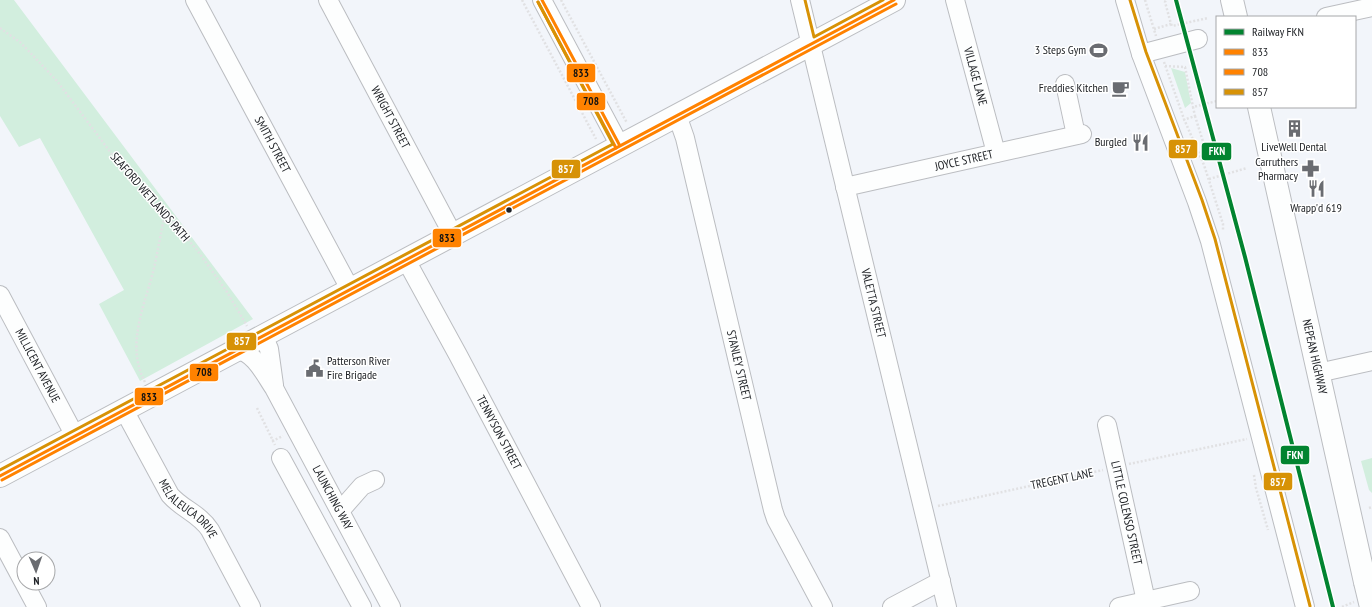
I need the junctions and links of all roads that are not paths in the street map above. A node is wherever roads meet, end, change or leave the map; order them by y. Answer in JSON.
{"nodes":[{"id":1,"x":195,"y":0,"type":"edge"},
{"id":2,"x":328,"y":0,"type":"edge"},
{"id":3,"x":542,"y":0,"type":"edge"},
{"id":4,"x":800,"y":0,"type":"edge"},
{"id":5,"x":894,"y":0,"type":"edge"},
{"id":6,"x":955,"y":0,"type":"edge"},
{"id":7,"x":1125,"y":0,"type":"edge"},
{"id":8,"x":1232,"y":0,"type":"edge"},
{"id":9,"x":1372,"y":7,"type":"edge"},
{"id":10,"x":1236,"y":16,"type":"edge"},
{"id":11,"x":1331,"y":16,"type":"edge"},
{"id":12,"x":1198,"y":39,"type":"dead end"},
{"id":13,"x":811,"y":44,"type":"junction"},
{"id":14,"x":1141,"y":54,"type":"junction"},
{"id":15,"x":1065,"y":84,"type":"dead end"},
{"id":16,"x":1259,"y":108,"type":"edge"},
{"id":17,"x":677,"y":115,"type":"junction"},
{"id":18,"x":620,"y":146,"type":"junction"},
{"id":19,"x":996,"y":153,"type":"junction"},
{"id":20,"x":846,"y":187,"type":"junction"},
{"id":21,"x":453,"y":235,"type":"junction"},
{"id":22,"x":406,"y":260,"type":"junction"},
{"id":23,"x":350,"y":289,"type":"junction"},
{"id":24,"x":0,"y":295,"type":"edge"},
{"id":25,"x":260,"y":337,"type":"junction"},
{"id":26,"x":236,"y":350,"type":"junction"},
{"id":27,"x":1372,"y":361,"type":"edge"},
{"id":28,"x":1318,"y":374,"type":"junction"},
{"id":29,"x":274,"y":388,"type":"junction"},
{"id":30,"x":124,"y":410,"type":"junction"},
{"id":31,"x":1107,"y":425,"type":"dead end"},
{"id":32,"x":75,"y":436,"type":"junction"},
{"id":33,"x":281,"y":458,"type":"road end"},
{"id":34,"x":0,"y":476,"type":"edge"},
{"id":35,"x":375,"y":480,"type":"dead end"},
{"id":36,"x":340,"y":511,"type":"junction"},
{"id":37,"x":0,"y":538,"type":"edge"},
{"id":38,"x":941,"y":581,"type":"junction"},
{"id":39,"x":1190,"y":591,"type":"dead end"},
{"id":40,"x":1146,"y":601,"type":"junction"},
{"id":41,"x":37,"y":607,"type":"edge"},
{"id":42,"x":251,"y":607,"type":"edge"},
{"id":43,"x":362,"y":607,"type":"edge"},
{"id":44,"x":391,"y":607,"type":"edge"},
{"id":45,"x":591,"y":607,"type":"edge"},
{"id":46,"x":823,"y":607,"type":"edge"},
{"id":47,"x":892,"y":607,"type":"edge"},
{"id":48,"x":947,"y":607,"type":"edge"},
{"id":49,"x":1119,"y":607,"type":"edge"},
{"id":50,"x":1306,"y":607,"type":"edge"},
{"id":51,"x":1371,"y":607,"type":"edge"}],
"edges":[{"from":1,"to":23,"type":"street","name":"SMITH STREET"},
{"from":2,"to":21,"type":"street","name":"WRIGHT STREET"},
{"from":3,"to":18,"type":"street"},
{"from":4,"to":13,"type":"street","name":"VALETTA STREET"},
{"from":5,"to":13,"type":"main road"},
{"from":6,"to":19,"type":"street","name":"VILLAGE LANE"},
{"from":7,"to":14,"type":"street"},
{"from":8,"to":10,"type":"main road"},
{"from":9,"to":11,"type":"street"},
{"from":12,"to":14,"type":"street"},
{"from":13,"to":17,"type":"main road"},
{"from":13,"to":20,"type":"street","name":"VALETTA STREET"},
{"from":14,"to":50,"type":"street"},
{"from":15,"to":19,"type":"street","name":"JOYCE STREET"},
{"from":16,"to":28,"type":"main road","name":"NEPEAN HIGHWAY"},
{"from":17,"to":18,"type":"main road"},
{"from":17,"to":46,"type":"street","name":"STANLEY STREET"},
{"from":18,"to":21,"type":"main road"},
{"from":19,"to":20,"type":"street","name":"JOYCE STREET"},
{"from":20,"to":38,"type":"street","name":"VALETTA STREET"},
{"from":21,"to":22,"type":"main road"},
{"from":22,"to":23,"type":"main road"},
{"from":22,"to":45,"type":"street","name":"TENNYSON STREET"},
{"from":23,"to":25,"type":"main road"},
{"from":24,"to":32,"type":"street","name":"MILLICENT AVENUE"},
{"from":25,"to":26,"type":"main road"},
{"from":25,"to":29,"type":"street","name":"LAUNCHING WAY"},
{"from":26,"to":29,"type":"street","name":"LAUNCHING WAY"},
{"from":26,"to":30,"type":"main road"},
{"from":27,"to":28,"type":"street"},
{"from":28,"to":51,"type":"main road","name":"NEPEAN HIGHWAY","bridge":true},
{"from":29,"to":36,"type":"street","name":"LAUNCHING WAY"},
{"from":30,"to":32,"type":"main road"},
{"from":30,"to":42,"type":"street","name":"MELALEUCA DRIVE"},
{"from":31,"to":40,"type":"street","name":"LITTLE COLENSO STREET"},
{"from":32,"to":34,"type":"main road"},
{"from":33,"to":43,"type":"street"},
{"from":35,"to":36,"type":"street"},
{"from":36,"to":44,"type":"street","name":"LAUNCHING WAY"},
{"from":37,"to":41,"type":"street"},
{"from":38,"to":47,"type":"street"},
{"from":38,"to":48,"type":"street","name":"VALETTA STREET"},
{"from":39,"to":40,"type":"street"},
{"from":40,"to":49,"type":"street"}]}
